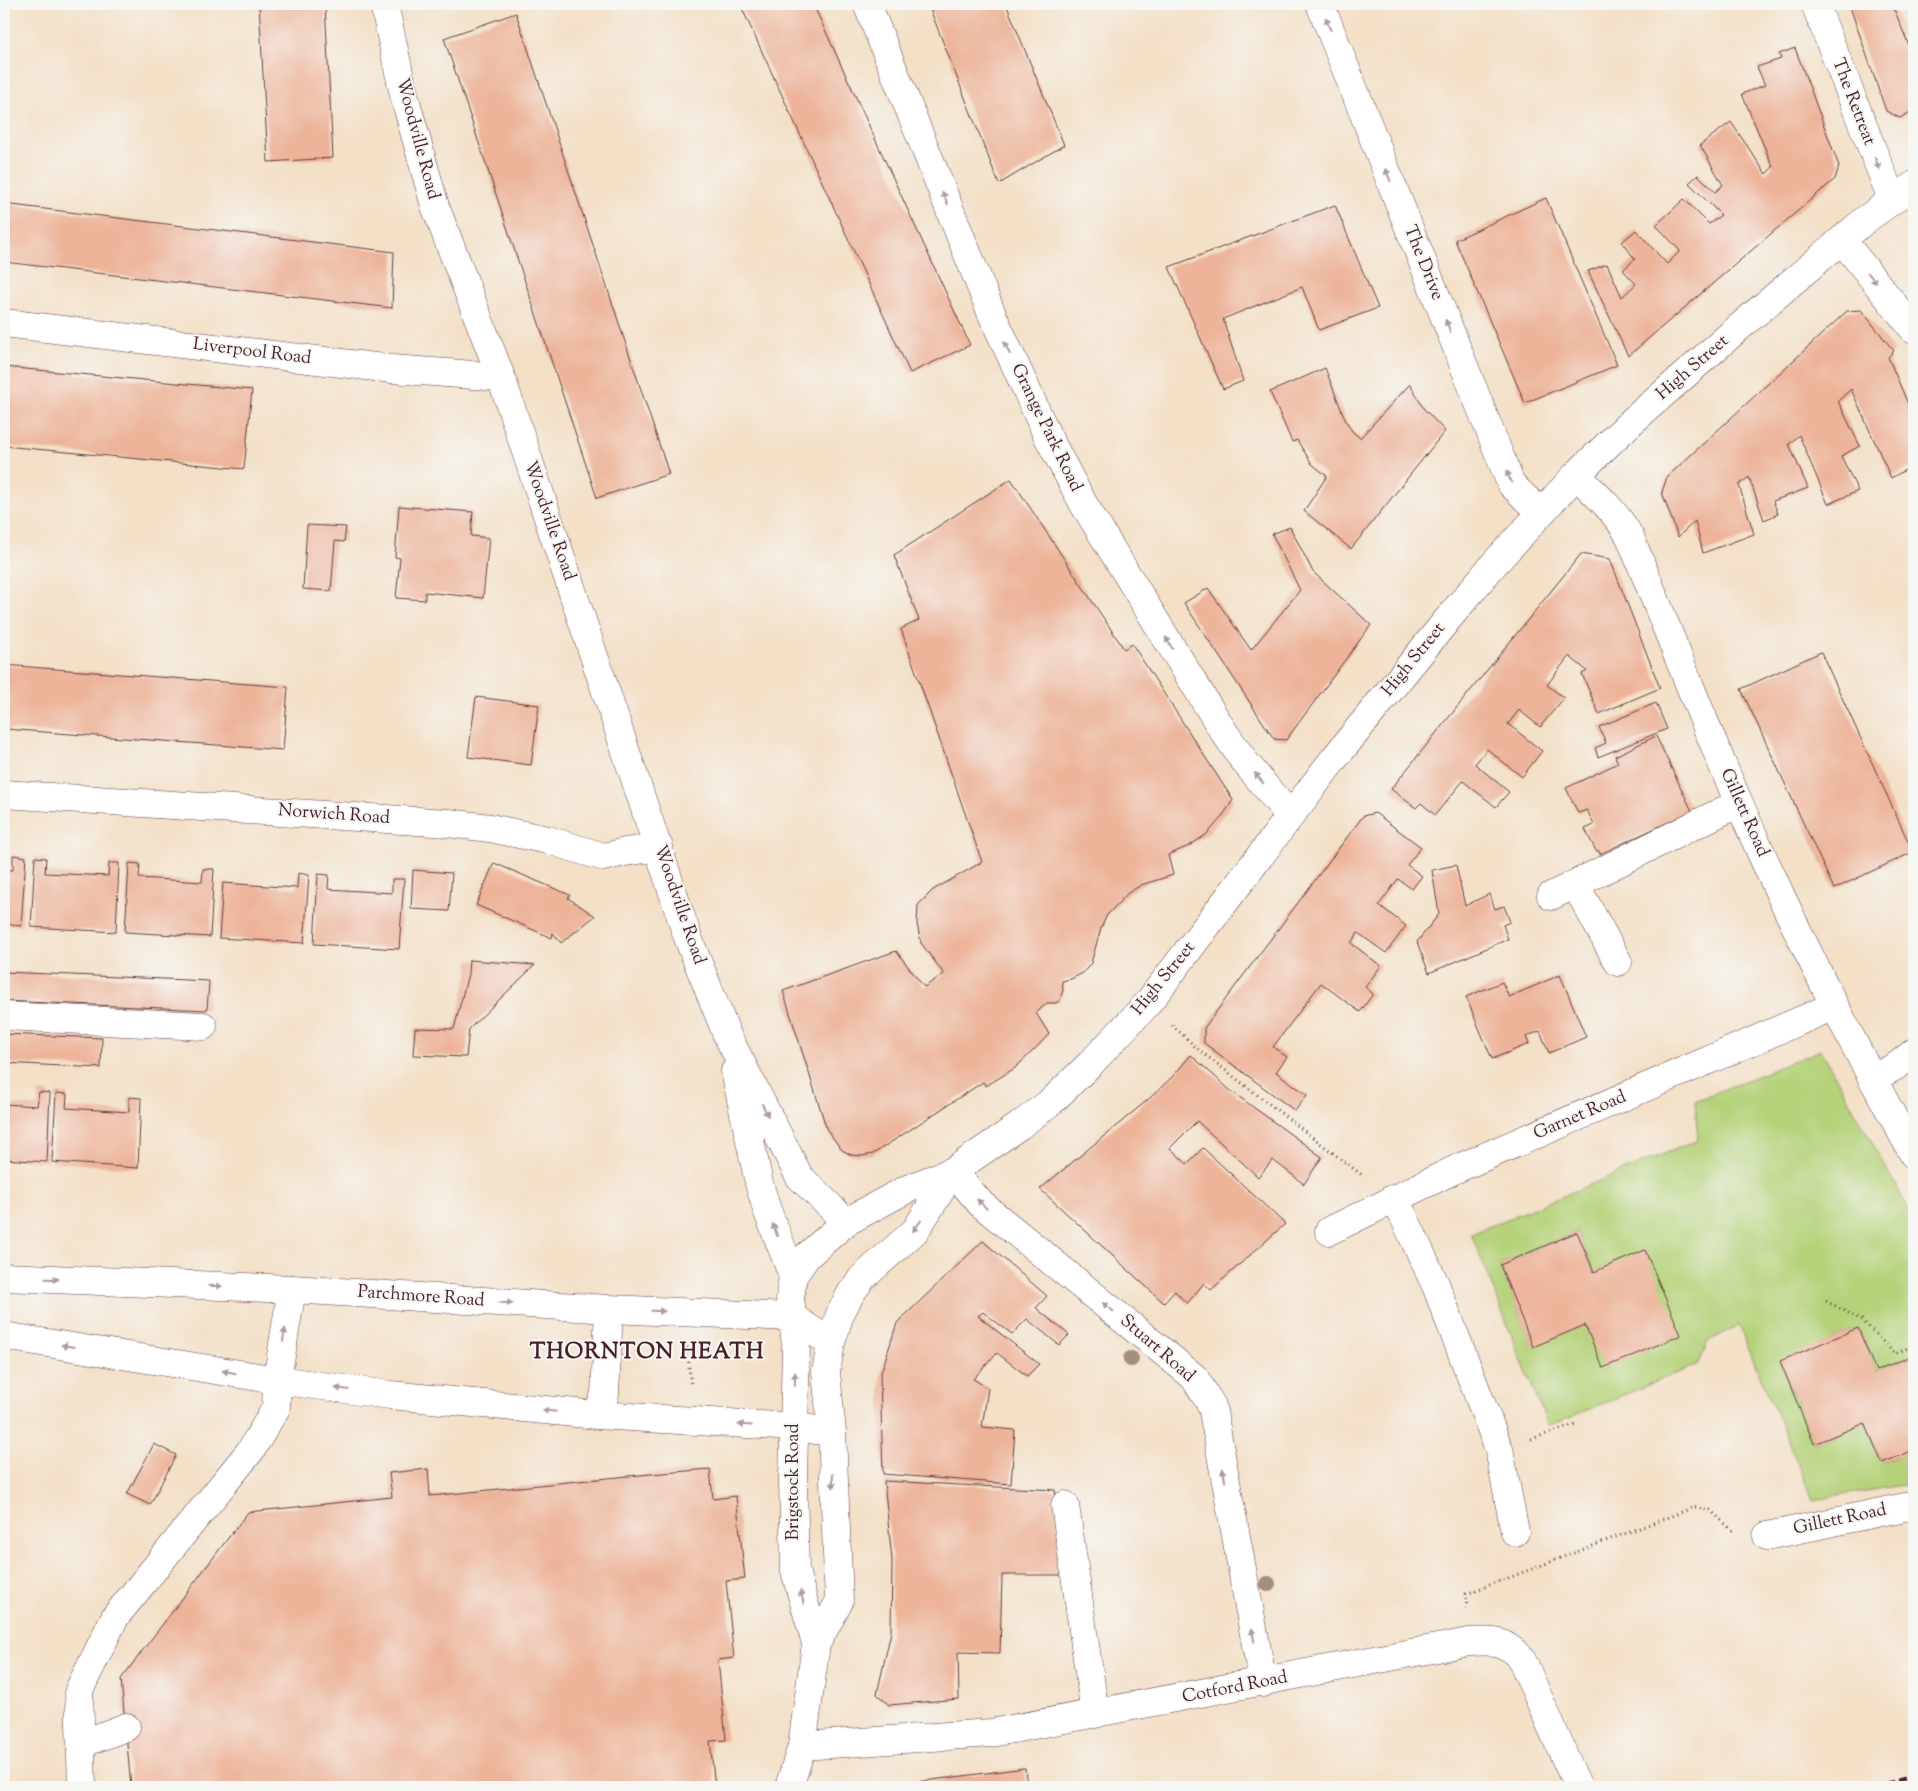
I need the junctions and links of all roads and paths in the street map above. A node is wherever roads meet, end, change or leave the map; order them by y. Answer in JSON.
{"nodes":[{"id":1,"x":384,"y":4,"type":"edge"},
{"id":2,"x":867,"y":4,"type":"edge"},
{"id":3,"x":1320,"y":4,"type":"edge"},
{"id":4,"x":1815,"y":4,"type":"edge"},
{"id":5,"x":1903,"y":192,"type":"edge"},
{"id":6,"x":1842,"y":240,"type":"junction"},
{"id":7,"x":4,"y":323,"type":"edge"},
{"id":8,"x":1914,"y":330,"type":"edge"},
{"id":9,"x":501,"y":377,"type":"junction"},
{"id":10,"x":1576,"y":475,"type":"junction"},
{"id":11,"x":1541,"y":513,"type":"junction"},
{"id":12,"x":4,"y":794,"type":"edge"},
{"id":13,"x":1738,"y":803,"type":"junction"},
{"id":14,"x":1290,"y":816,"type":"junction"},
{"id":15,"x":659,"y":847,"type":"junction"},
{"id":16,"x":1575,"y":884,"type":"junction"},
{"id":17,"x":1551,"y":896,"type":"dead end"},
{"id":18,"x":1618,"y":962,"type":"dead end"},
{"id":19,"x":1148,"y":1003,"type":"junction"},
{"id":20,"x":1834,"y":1006,"type":"junction"},
{"id":21,"x":4,"y":1016,"type":"edge"},
{"id":22,"x":203,"y":1026,"type":"dead end"},
{"id":23,"x":727,"y":1035,"type":"junction"},
{"id":24,"x":1914,"y":1052,"type":"edge"},
{"id":25,"x":1872,"y":1079,"type":"junction"},
{"id":26,"x":1914,"y":1155,"type":"edge"},
{"id":27,"x":953,"y":1171,"type":"junction"},
{"id":28,"x":1392,"y":1199,"type":"junction"},
{"id":29,"x":846,"y":1222,"type":"junction"},
{"id":30,"x":1329,"y":1230,"type":"dead end"},
{"id":31,"x":793,"y":1276,"type":"junction"},
{"id":32,"x":4,"y":1277,"type":"edge"},
{"id":33,"x":292,"y":1289,"type":"junction"},
{"id":34,"x":1826,"y":1301,"type":"dead end"},
{"id":35,"x":609,"y":1309,"type":"junction"},
{"id":36,"x":792,"y":1317,"type":"junction"},
{"id":37,"x":4,"y":1336,"type":"edge"},
{"id":38,"x":831,"y":1343,"type":"junction"},
{"id":39,"x":687,"y":1345,"type":"dead end"},
{"id":40,"x":1914,"y":1345,"type":"edge"},
{"id":41,"x":277,"y":1380,"type":"junction"},
{"id":42,"x":692,"y":1394,"type":"dead end"},
{"id":43,"x":597,"y":1415,"type":"junction"},
{"id":44,"x":1578,"y":1424,"type":"dead end"},
{"id":45,"x":794,"y":1428,"type":"junction"},
{"id":46,"x":832,"y":1432,"type":"junction"},
{"id":47,"x":1499,"y":1449,"type":"junction"},
{"id":48,"x":1914,"y":1504,"type":"edge"},
{"id":49,"x":1065,"y":1505,"type":"dead end"},
{"id":50,"x":1515,"y":1532,"type":"dead end"},
{"id":51,"x":1766,"y":1536,"type":"joint"},
{"id":52,"x":1469,"y":1642,"type":"junction"},
{"id":53,"x":816,"y":1644,"type":"junction"},
{"id":54,"x":1262,"y":1683,"type":"junction"},
{"id":55,"x":1095,"y":1714,"type":"junction"},
{"id":56,"x":126,"y":1727,"type":"dead end"},
{"id":57,"x":81,"y":1744,"type":"junction"},
{"id":58,"x":802,"y":1746,"type":"junction"},
{"id":59,"x":82,"y":1787,"type":"edge"},
{"id":60,"x":789,"y":1787,"type":"edge"},
{"id":61,"x":1578,"y":1787,"type":"edge"}],
"edges":[{"from":1,"to":9,"type":"street","name":"Woodville Road"},
{"from":14,"to":2,"type":"street","name":"Grange Park Road","one_way":true},
{"from":11,"to":3,"type":"street","name":"The Drive","one_way":true},
{"from":4,"to":5,"type":"street","name":"The Retreat","one_way":true},
{"from":5,"to":6,"type":"street","name":"High Street"},
{"from":6,"to":8,"type":"street","one_way":true},
{"from":6,"to":10,"type":"street","name":"High Street"},
{"from":7,"to":9,"type":"street","name":"Liverpool Road"},
{"from":9,"to":15,"type":"street","name":"Woodville Road"},
{"from":10,"to":11,"type":"street","name":"High Street"},
{"from":10,"to":13,"type":"street","name":"Gillett Road"},
{"from":11,"to":14,"type":"street","name":"High Street"},
{"from":12,"to":15,"type":"street","name":"Norwich Road"},
{"from":13,"to":16,"type":"street"},
{"from":13,"to":20,"type":"street","name":"Gillett Road"},
{"from":14,"to":19,"type":"street","name":"High Street"},
{"from":15,"to":23,"type":"street","name":"Woodville Road"},
{"from":16,"to":17,"type":"street"},
{"from":16,"to":18,"type":"street"},
{"from":19,"to":27,"type":"street","name":"High Street"},
{"from":19,"to":28,"type":"path"},
{"from":20,"to":25,"type":"street","name":"Gillett Road"},
{"from":20,"to":28,"type":"street","name":"Garnet Road"},
{"from":21,"to":22,"type":"street"},
{"from":23,"to":29,"type":"street","name":"Woodville Road","one_way":true},
{"from":31,"to":23,"type":"street","name":"Woodville Road","one_way":true},
{"from":24,"to":25,"type":"street"},
{"from":25,"to":26,"type":"street","name":"Gillett Road"},
{"from":27,"to":29,"type":"street","name":"High Street"},
{"from":27,"to":38,"type":"street","name":"High Street","one_way":true},
{"from":54,"to":27,"type":"street","name":"Stuart Road","one_way":true},
{"from":28,"to":30,"type":"street","name":"Garnet Road"},
{"from":28,"to":47,"type":"street"},
{"from":29,"to":31,"type":"street","name":"High Street"},
{"from":31,"to":36,"type":"street","name":"High Street"},
{"from":32,"to":33,"type":"street","name":"Parchmore Road","one_way":true},
{"from":33,"to":35,"type":"street","name":"Parchmore Road","one_way":true},
{"from":41,"to":33,"type":"street","one_way":true},
{"from":34,"to":40,"type":"path"},
{"from":35,"to":36,"type":"street","name":"Parchmore Road","one_way":true},
{"from":35,"to":43,"type":"street"},
{"from":36,"to":38,"type":"street"},
{"from":45,"to":36,"type":"street","name":"Brigstock Road","one_way":true},
{"from":41,"to":37,"type":"street","one_way":true},
{"from":38,"to":46,"type":"street","name":"Brigstock Road"},
{"from":39,"to":42,"type":"path"},
{"from":43,"to":41,"type":"street","one_way":true},
{"from":41,"to":57,"type":"street"},
{"from":45,"to":43,"type":"street","one_way":true},
{"from":44,"to":47,"type":"path"},
{"from":45,"to":46,"type":"street"},
{"from":53,"to":45,"type":"street","name":"Brigstock Road","one_way":true},
{"from":46,"to":53,"type":"street","name":"Brigstock Road","one_way":true},
{"from":47,"to":50,"type":"street"},
{"from":48,"to":51,"type":"street","name":"Gillett Road"},
{"from":49,"to":55,"type":"street"},
{"from":51,"to":52,"type":"path"},
{"from":52,"to":54,"type":"street","name":"Cotford Road"},
{"from":52,"to":61,"type":"street","name":"Cotford Road"},
{"from":53,"to":58,"type":"street","name":"Brigstock Road"},
{"from":54,"to":55,"type":"street","name":"Cotford Road"},
{"from":55,"to":58,"type":"street","name":"Cotford Road"},
{"from":56,"to":57,"type":"street"},
{"from":57,"to":59,"type":"street"},
{"from":58,"to":60,"type":"street","name":"Brigstock Road"}]}
